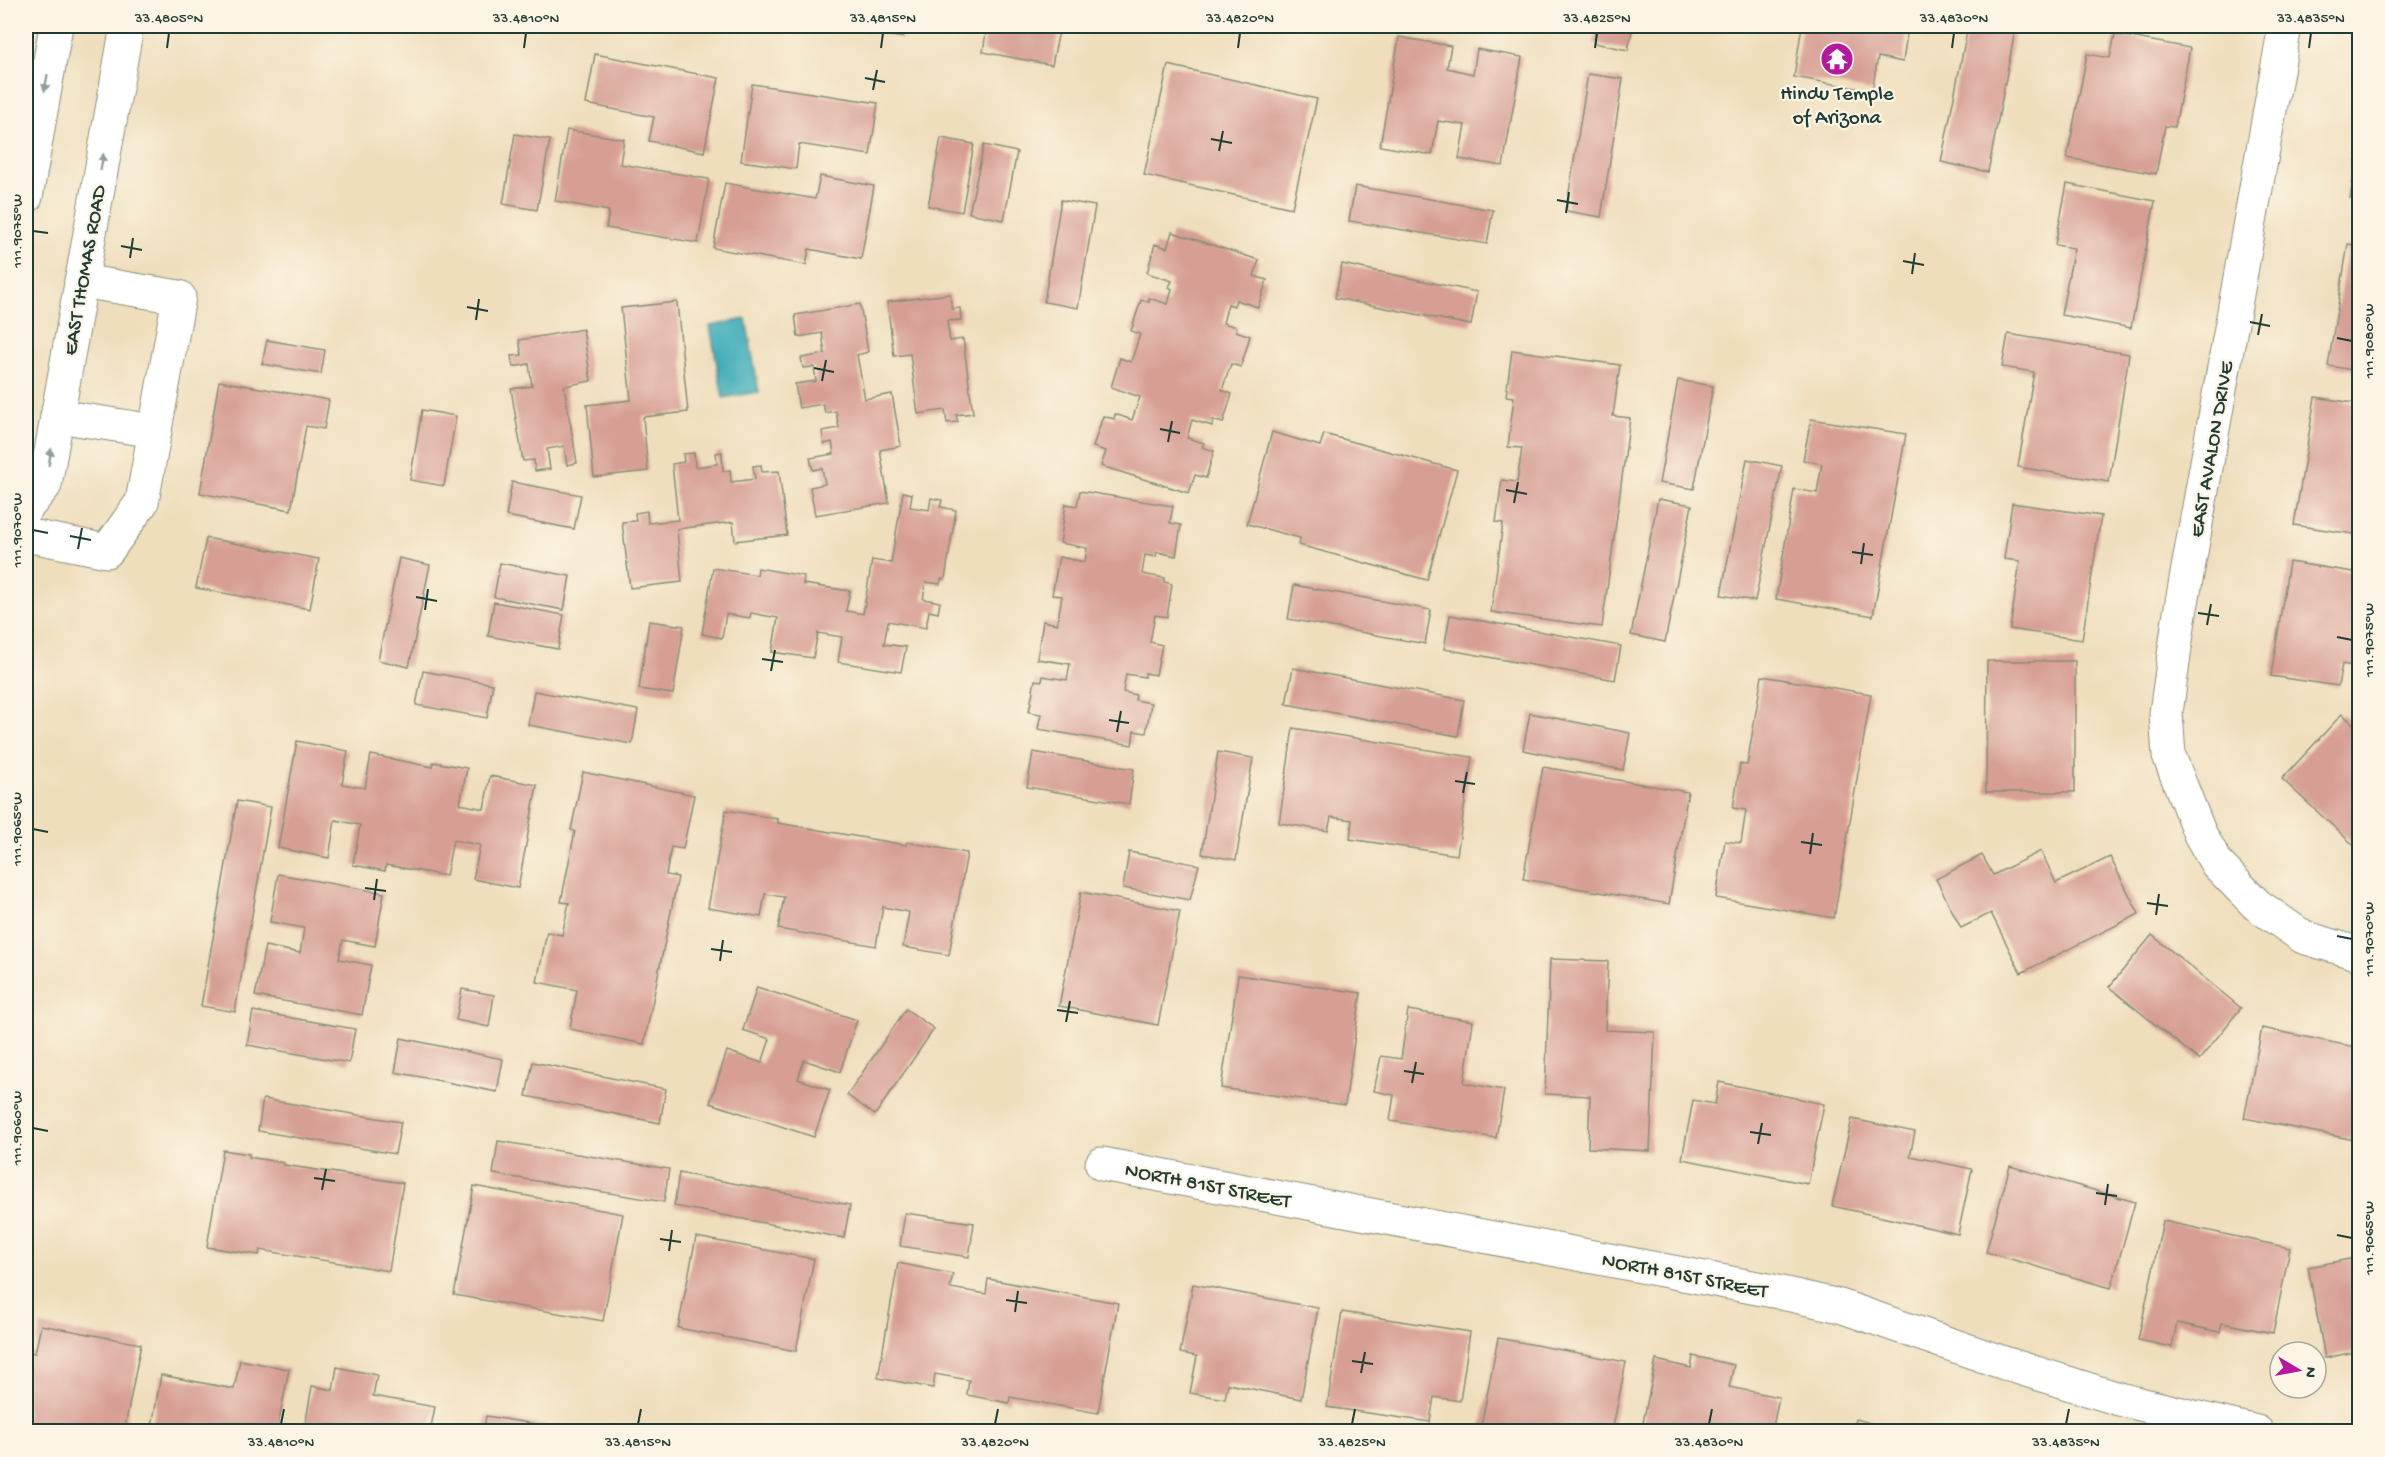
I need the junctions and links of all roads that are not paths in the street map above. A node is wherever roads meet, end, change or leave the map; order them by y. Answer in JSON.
{"nodes":[{"id":1,"x":56,"y":26,"type":"edge"},
{"id":2,"x":126,"y":26,"type":"edge"},
{"id":3,"x":2284,"y":26,"type":"edge"},
{"id":4,"x":26,"y":197,"type":"edge"},
{"id":5,"x":81,"y":281,"type":"junction"},
{"id":6,"x":57,"y":416,"type":"junction"},
{"id":7,"x":155,"y":431,"type":"junction"},
{"id":8,"x":26,"y":508,"type":"edge"},
{"id":9,"x":26,"y":535,"type":"edge"},
{"id":10,"x":2360,"y":954,"type":"edge"},
{"id":11,"x":1102,"y":1164,"type":"dead end"},
{"id":12,"x":2257,"y":1431,"type":"edge"}],
"edges":[{"from":1,"to":4,"type":"street","one_way":true},
{"from":5,"to":2,"type":"street","name":"EAST THOMAS ROAD","one_way":true},
{"from":3,"to":10,"type":"street","name":"EAST AVALON DRIVE"},
{"from":5,"to":6,"type":"street","name":"EAST THOMAS ROAD"},
{"from":5,"to":7,"type":"street"},
{"from":6,"to":7,"type":"street"},
{"from":8,"to":6,"type":"street","name":"EAST THOMAS ROAD","one_way":true},
{"from":7,"to":9,"type":"street"},
{"from":11,"to":12,"type":"street","name":"NORTH 81ST STREET"}]}
